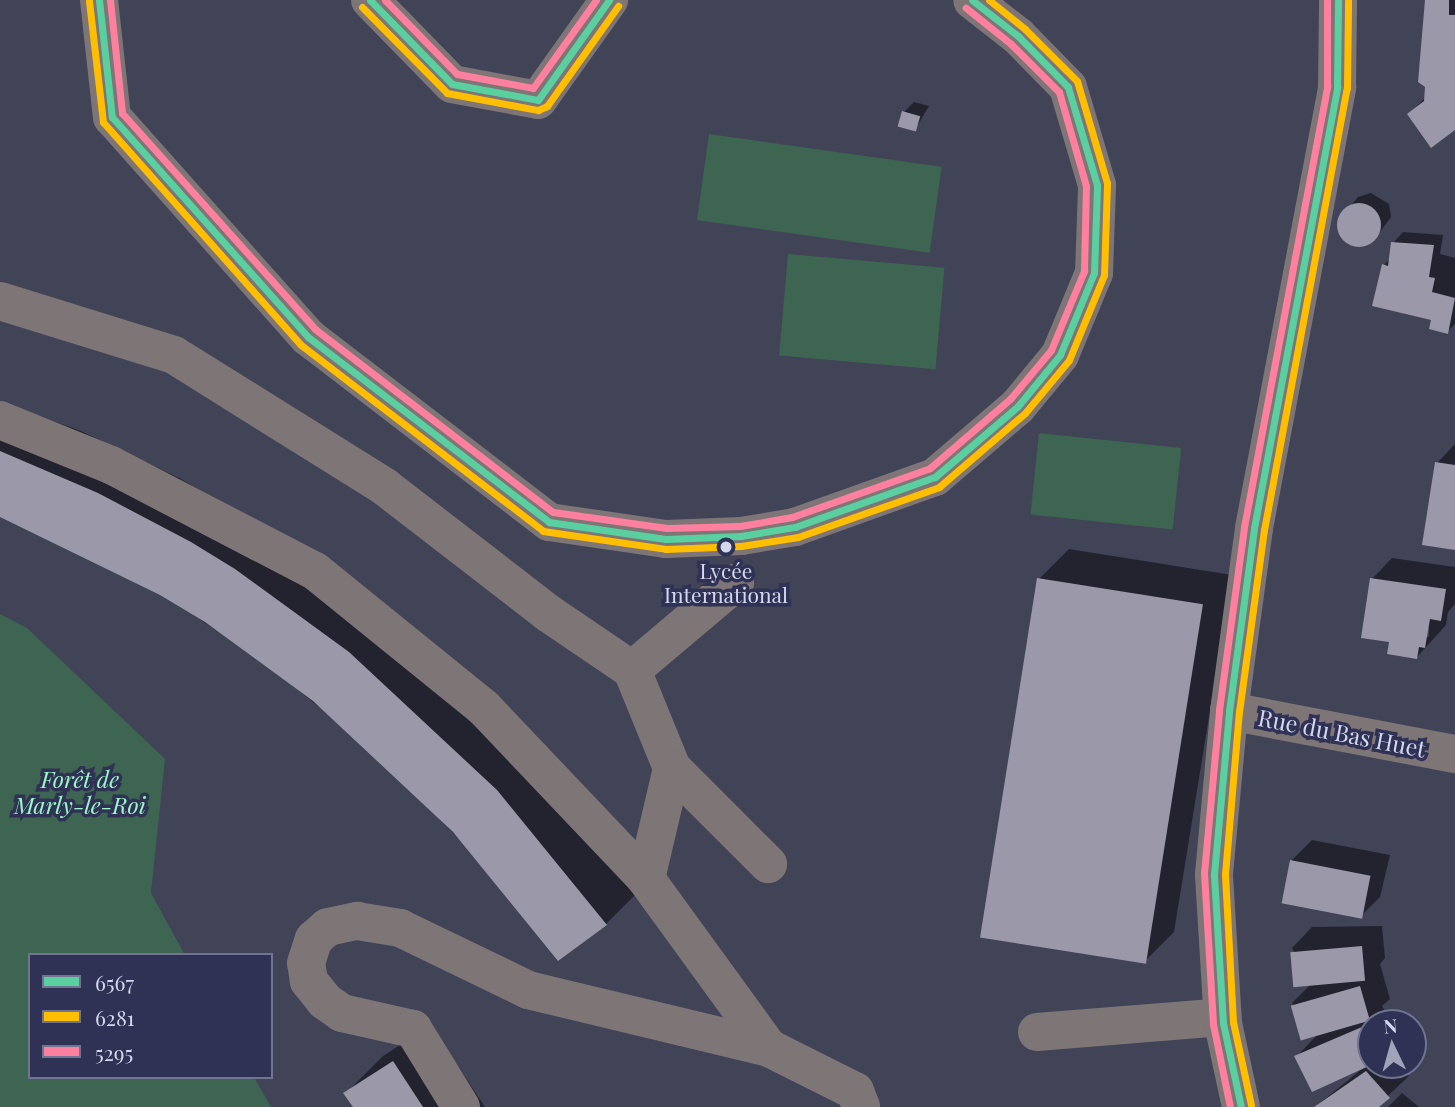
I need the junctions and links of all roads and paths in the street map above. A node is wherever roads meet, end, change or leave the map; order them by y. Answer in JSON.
{"nodes":[{"id":1,"x":99,"y":0,"type":"edge"},
{"id":2,"x":370,"y":0,"type":"edge"},
{"id":3,"x":609,"y":0,"type":"edge"},
{"id":4,"x":972,"y":0,"type":"edge"},
{"id":5,"x":1338,"y":0,"type":"edge"},
{"id":6,"x":0,"y":301,"type":"edge"},
{"id":7,"x":0,"y":420,"type":"edge"},
{"id":8,"x":735,"y":583,"type":"dead end"},
{"id":9,"x":632,"y":670,"type":"junction"},
{"id":10,"x":1229,"y":711,"type":"junction"},
{"id":11,"x":1455,"y":754,"type":"edge"},
{"id":12,"x":671,"y":768,"type":"junction"},
{"id":13,"x":768,"y":864,"type":"dead end"},
{"id":14,"x":646,"y":879,"type":"junction"},
{"id":15,"x":1222,"y":1017,"type":"junction"},
{"id":16,"x":1037,"y":1032,"type":"dead end"},
{"id":17,"x":769,"y":1048,"type":"junction"},
{"id":18,"x":461,"y":1107,"type":"edge"},
{"id":19,"x":861,"y":1107,"type":"edge"},
{"id":20,"x":1241,"y":1107,"type":"edge"}],
"edges":[{"from":1,"to":4,"type":"street"},
{"from":2,"to":3,"type":"street"},
{"from":5,"to":10,"type":"street"},
{"from":6,"to":9,"type":"street"},
{"from":7,"to":14,"type":"street"},
{"from":8,"to":9,"type":"street"},
{"from":9,"to":12,"type":"street"},
{"from":10,"to":11,"type":"street","name":"Rue du Bas Huet"},
{"from":10,"to":15,"type":"street"},
{"from":12,"to":13,"type":"street"},
{"from":12,"to":14,"type":"street"},
{"from":14,"to":17,"type":"street"},
{"from":15,"to":16,"type":"street"},
{"from":15,"to":20,"type":"street"},
{"from":17,"to":18,"type":"street"},
{"from":17,"to":19,"type":"street"}]}
